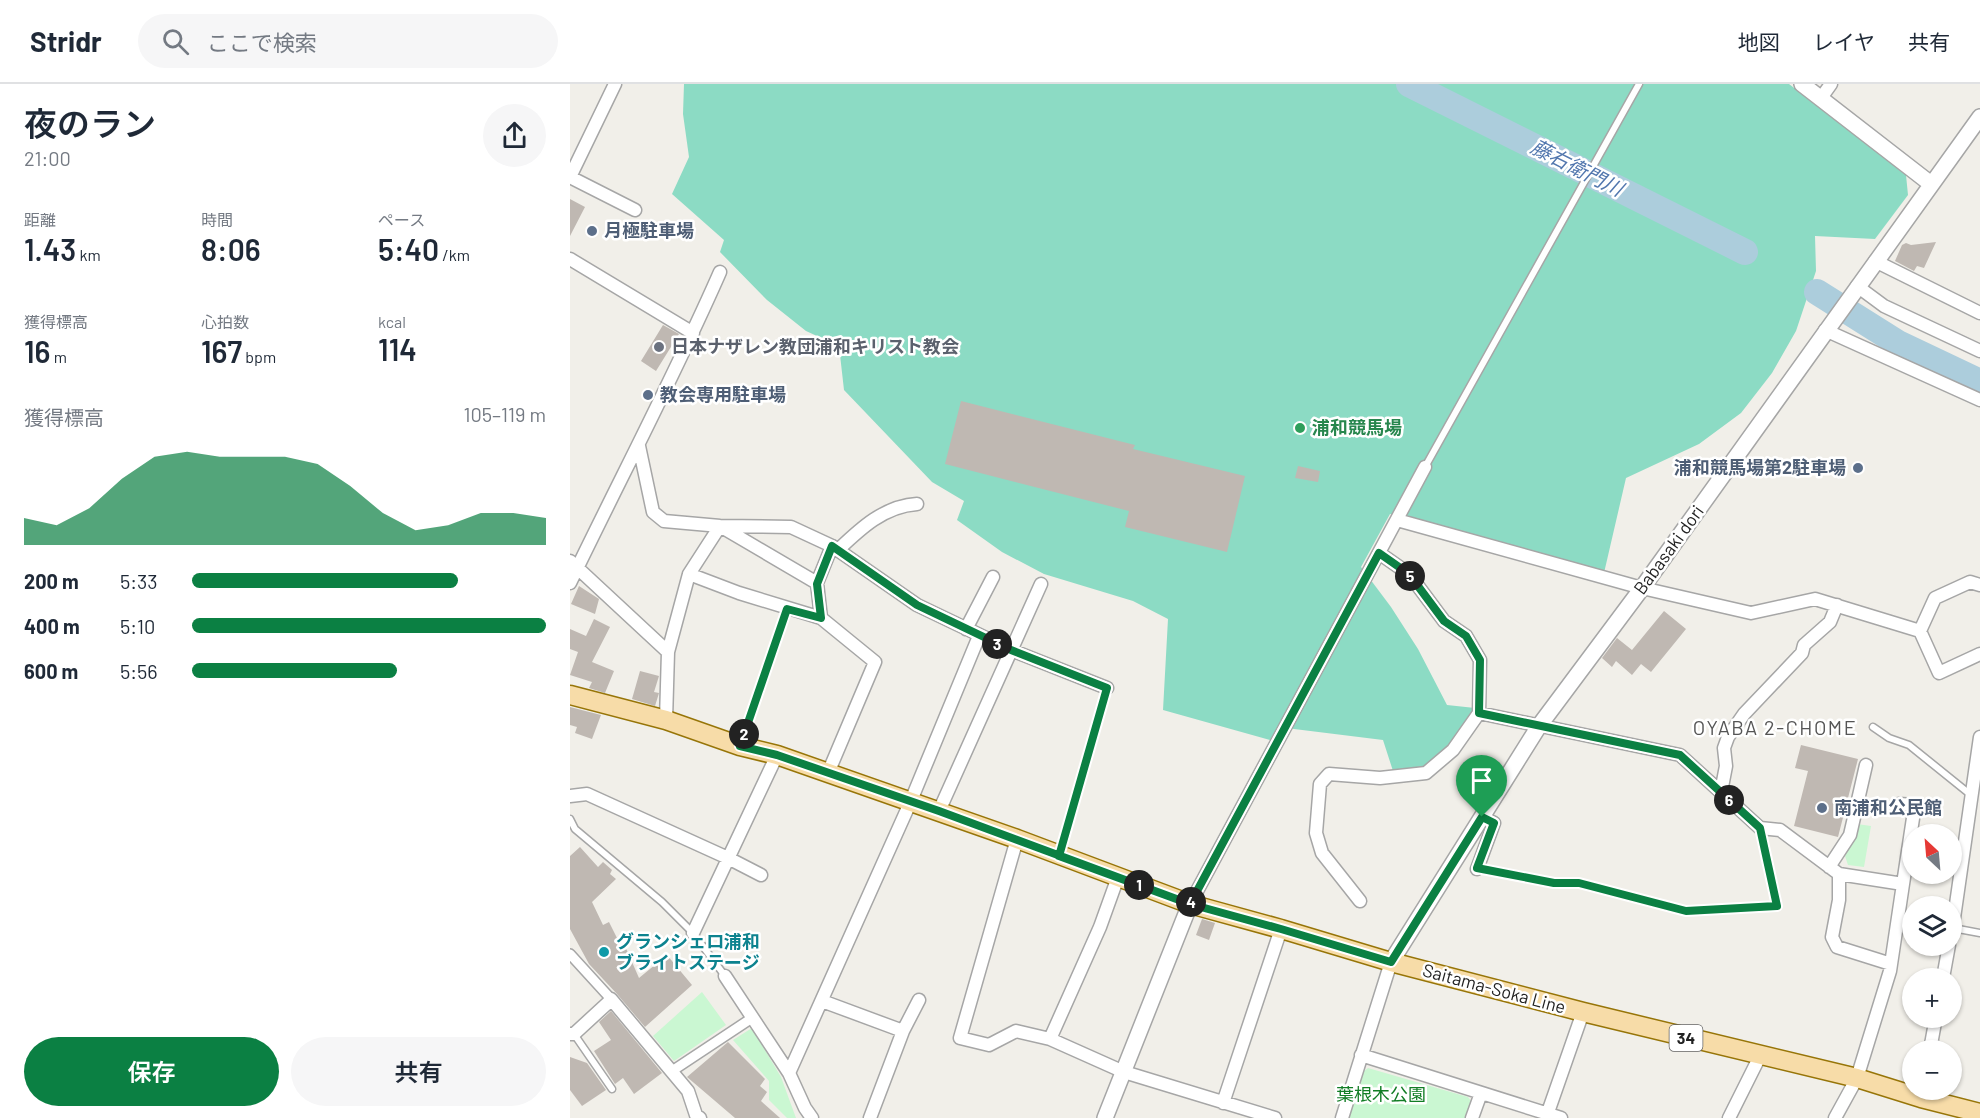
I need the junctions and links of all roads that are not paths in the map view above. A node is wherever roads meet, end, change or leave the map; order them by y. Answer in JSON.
{"nodes":[{"id":1,"x":614,"y":84,"type":"edge"},
{"id":2,"x":1639,"y":84,"type":"edge"},
{"id":3,"x":1802,"y":84,"type":"edge"},
{"id":4,"x":1831,"y":84,"type":"edge"},
{"id":5,"x":1821,"y":98,"type":"junction"},
{"id":6,"x":1980,"y":117,"type":"edge"},
{"id":7,"x":575,"y":153,"type":"edge"},
{"id":8,"x":1931,"y":184,"type":"junction"},
{"id":9,"x":635,"y":210,"type":"dead end"},
{"id":10,"x":570,"y":259,"type":"edge"},
{"id":11,"x":1875,"y":261,"type":"junction"},
{"id":12,"x":720,"y":272,"type":"dead end"},
{"id":13,"x":1853,"y":291,"type":"junction"},
{"id":14,"x":1980,"y":313,"type":"edge"},
{"id":15,"x":1827,"y":327,"type":"junction"},
{"id":16,"x":693,"y":333,"type":"junction"},
{"id":17,"x":1980,"y":351,"type":"edge"},
{"id":18,"x":1980,"y":400,"type":"edge"},
{"id":19,"x":639,"y":446,"type":"junction"},
{"id":20,"x":1425,"y":467,"type":"joint"},
{"id":21,"x":916,"y":504,"type":"dead end"},
{"id":22,"x":1397,"y":520,"type":"junction"},
{"id":23,"x":720,"y":526,"type":"junction"},
{"id":24,"x":835,"y":548,"type":"junction"},
{"id":25,"x":1379,"y":553,"type":"junction"},
{"id":26,"x":574,"y":564,"type":"edge"},
{"id":27,"x":689,"y":574,"type":"junction"},
{"id":28,"x":993,"y":577,"type":"dead end"},
{"id":29,"x":570,"y":583,"type":"edge"},
{"id":30,"x":817,"y":584,"type":"junction"},
{"id":31,"x":1041,"y":584,"type":"dead end"},
{"id":32,"x":1980,"y":585,"type":"edge"},
{"id":33,"x":1642,"y":588,"type":"junction"},
{"id":34,"x":1837,"y":604,"type":"junction"},
{"id":35,"x":787,"y":609,"type":"junction"},
{"id":36,"x":821,"y":618,"type":"junction"},
{"id":37,"x":966,"y":629,"type":"junction"},
{"id":38,"x":1920,"y":631,"type":"junction"},
{"id":39,"x":979,"y":636,"type":"junction"},
{"id":40,"x":1011,"y":650,"type":"junction"},
{"id":41,"x":668,"y":652,"type":"junction"},
{"id":42,"x":1980,"y":654,"type":"edge"},
{"id":43,"x":1107,"y":688,"type":"joint"},
{"id":44,"x":570,"y":695,"type":"edge"},
{"id":45,"x":1479,"y":713,"type":"junction"},
{"id":46,"x":666,"y":720,"type":"junction"},
{"id":47,"x":1539,"y":726,"type":"junction"},
{"id":48,"x":1873,"y":727,"type":"dead end"},
{"id":49,"x":1980,"y":737,"type":"edge"},
{"id":50,"x":740,"y":746,"type":"junction"},
{"id":51,"x":777,"y":755,"type":"junction"},
{"id":52,"x":1978,"y":764,"type":"edge"},
{"id":53,"x":1866,"y":765,"type":"dead end"},
{"id":54,"x":828,"y":773,"type":"junction"},
{"id":55,"x":1721,"y":792,"type":"junction"},
{"id":56,"x":1972,"y":795,"type":"junction"},
{"id":57,"x":570,"y":796,"type":"edge"},
{"id":58,"x":910,"y":802,"type":"junction"},
{"id":59,"x":1899,"y":804,"type":"dead end"},
{"id":60,"x":939,"y":811,"type":"junction"},
{"id":61,"x":1482,"y":817,"type":"junction"},
{"id":62,"x":570,"y":819,"type":"edge"},
{"id":63,"x":1912,"y":824,"type":"edge"},
{"id":64,"x":1760,"y":828,"type":"junction"},
{"id":65,"x":1017,"y":839,"type":"junction"},
{"id":66,"x":1059,"y":856,"type":"junction"},
{"id":67,"x":728,"y":858,"type":"junction"},
{"id":68,"x":1477,"y":868,"type":"joint"},
{"id":69,"x":1834,"y":870,"type":"junction"},
{"id":70,"x":761,"y":875,"type":"dead end"},
{"id":71,"x":1118,"y":877,"type":"junction"},
{"id":72,"x":1902,"y":884,"type":"edge"},
{"id":73,"x":1903,"y":884,"type":"edge"},
{"id":74,"x":1957,"y":896,"type":"edge"},
{"id":75,"x":1360,"y":902,"type":"dead end"},
{"id":76,"x":1190,"y":904,"type":"junction"},
{"id":77,"x":1281,"y":929,"type":"junction"},
{"id":78,"x":1962,"y":931,"type":"edge"},
{"id":79,"x":693,"y":933,"type":"junction"},
{"id":80,"x":1980,"y":933,"type":"edge"},
{"id":81,"x":570,"y":954,"type":"edge"},
{"id":82,"x":1391,"y":962,"type":"junction"},
{"id":83,"x":1891,"y":964,"type":"junction"},
{"id":84,"x":725,"y":976,"type":"joint"},
{"id":85,"x":611,"y":1000,"type":"junction"},
{"id":86,"x":919,"y":1000,"type":"dead end"},
{"id":87,"x":822,"y":1001,"type":"junction"},
{"id":88,"x":1583,"y":1012,"type":"junction"},
{"id":89,"x":752,"y":1018,"type":"junction"},
{"id":90,"x":903,"y":1031,"type":"junction"},
{"id":91,"x":572,"y":1034,"type":"edge"},
{"id":92,"x":1050,"y":1039,"type":"junction"},
{"id":93,"x":1361,"y":1055,"type":"junction"},
{"id":94,"x":1760,"y":1056,"type":"junction"},
{"id":95,"x":672,"y":1071,"type":"junction"},
{"id":96,"x":1125,"y":1072,"type":"junction"},
{"id":97,"x":789,"y":1073,"type":"junction"},
{"id":98,"x":1857,"y":1078,"type":"junction"},
{"id":99,"x":612,"y":1089,"type":"dead end"},
{"id":100,"x":1902,"y":1089,"type":"edge"},
{"id":101,"x":1480,"y":1093,"type":"junction"},
{"id":102,"x":1940,"y":1100,"type":"edge"},
{"id":103,"x":1223,"y":1102,"type":"junction"},
{"id":104,"x":1980,"y":1113,"type":"edge"},
{"id":105,"x":1242,"y":1114,"type":"edge"},
{"id":106,"x":1546,"y":1116,"type":"edge"},
{"id":107,"x":700,"y":1118,"type":"edge"},
{"id":108,"x":812,"y":1118,"type":"edge"},
{"id":109,"x":870,"y":1118,"type":"edge"},
{"id":110,"x":1106,"y":1118,"type":"edge"},
{"id":111,"x":1275,"y":1118,"type":"edge"},
{"id":112,"x":1342,"y":1118,"type":"edge"},
{"id":113,"x":1472,"y":1118,"type":"edge"},
{"id":114,"x":1561,"y":1118,"type":"edge"},
{"id":115,"x":1730,"y":1118,"type":"edge"},
{"id":116,"x":1835,"y":1118,"type":"edge"}],
"edges":[{"from":1,"to":7,"type":"street"},
{"from":2,"to":20,"type":"lane"},
{"from":3,"to":5,"type":"street"},
{"from":4,"to":5,"type":"street"},
{"from":5,"to":8,"type":"street"},
{"from":6,"to":8,"type":"street","name":"Babasaki dori"},
{"from":7,"to":9,"type":"street"},
{"from":8,"to":11,"type":"street","name":"Babasaki dori"},
{"from":10,"to":16,"type":"street"},
{"from":11,"to":13,"type":"street","name":"Babasaki dori"},
{"from":11,"to":14,"type":"street"},
{"from":12,"to":16,"type":"street"},
{"from":13,"to":15,"type":"street","name":"Babasaki dori"},
{"from":13,"to":17,"type":"street"},
{"from":15,"to":18,"type":"street"},
{"from":15,"to":33,"type":"street","name":"Babasaki dori"},
{"from":16,"to":19,"type":"street"},
{"from":19,"to":23,"type":"street"},
{"from":19,"to":26,"type":"street"},
{"from":20,"to":22,"type":"street"},
{"from":21,"to":24,"type":"street"},
{"from":22,"to":25,"type":"street"},
{"from":22,"to":33,"type":"street"},
{"from":23,"to":24,"type":"street"},
{"from":23,"to":27,"type":"street"},
{"from":23,"to":30,"type":"street"},
{"from":24,"to":30,"type":"street"},
{"from":24,"to":37,"type":"street"},
{"from":25,"to":45,"type":"street"},
{"from":25,"to":76,"type":"street"},
{"from":26,"to":29,"type":"street"},
{"from":26,"to":41,"type":"street"},
{"from":27,"to":35,"type":"street"},
{"from":27,"to":41,"type":"street"},
{"from":28,"to":37,"type":"street"},
{"from":30,"to":36,"type":"street"},
{"from":31,"to":40,"type":"street"},
{"from":32,"to":38,"type":"street"},
{"from":33,"to":34,"type":"street"},
{"from":33,"to":47,"type":"street","name":"Babasaki dori"},
{"from":34,"to":38,"type":"street"},
{"from":34,"to":55,"type":"street"},
{"from":35,"to":36,"type":"street"},
{"from":35,"to":50,"type":"lane"},
{"from":36,"to":54,"type":"street"},
{"from":37,"to":39,"type":"street"},
{"from":38,"to":42,"type":"street"},
{"from":39,"to":40,"type":"street"},
{"from":39,"to":58,"type":"street"},
{"from":40,"to":43,"type":"street"},
{"from":40,"to":60,"type":"street"},
{"from":41,"to":46,"type":"street"},
{"from":43,"to":66,"type":"lane"},
{"from":44,"to":46,"type":"main road","name":"Saitama-Soka Line","number":"34"},
{"from":45,"to":47,"type":"street"},
{"from":45,"to":75,"type":"street"},
{"from":46,"to":50,"type":"main road","name":"Saitama-Soka Line","number":"34"},
{"from":47,"to":55,"type":"street"},
{"from":47,"to":61,"type":"street","name":"Babasaki dori"},
{"from":48,"to":56,"type":"lane"},
{"from":49,"to":52,"type":"street"},
{"from":50,"to":51,"type":"main road","name":"Saitama-Soka Line","number":"34"},
{"from":51,"to":54,"type":"main road","name":"Saitama-Soka Line","number":"34"},
{"from":51,"to":67,"type":"street"},
{"from":52,"to":56,"type":"street"},
{"from":53,"to":69,"type":"street"},
{"from":54,"to":58,"type":"main road","name":"Saitama-Soka Line","number":"34"},
{"from":55,"to":64,"type":"street"},
{"from":56,"to":74,"type":"street"},
{"from":57,"to":67,"type":"street"},
{"from":58,"to":60,"type":"main road","name":"Saitama-Soka Line","number":"34"},
{"from":58,"to":87,"type":"street"},
{"from":59,"to":63,"type":"street"},
{"from":60,"to":65,"type":"main road","name":"Saitama-Soka Line","number":"34"},
{"from":61,"to":68,"type":"street"},
{"from":61,"to":82,"type":"street","name":"Babasaki dori"},
{"from":62,"to":79,"type":"lane"},
{"from":64,"to":68,"type":"lane"},
{"from":64,"to":69,"type":"street"},
{"from":65,"to":66,"type":"main road","name":"Saitama-Soka Line","number":"34"},
{"from":65,"to":92,"type":"street"},
{"from":66,"to":71,"type":"main road","name":"Saitama-Soka Line","number":"34"},
{"from":67,"to":70,"type":"street"},
{"from":67,"to":79,"type":"street"},
{"from":69,"to":72,"type":"street"},
{"from":69,"to":83,"type":"street"},
{"from":71,"to":76,"type":"main road","name":"Saitama-Soka Line","number":"34"},
{"from":71,"to":92,"type":"street"},
{"from":73,"to":83,"type":"street"},
{"from":76,"to":77,"type":"main road","name":"Saitama-Soka Line","number":"34"},
{"from":76,"to":96,"type":"street"},
{"from":77,"to":82,"type":"main road","name":"Saitama-Soka Line","number":"34"},
{"from":77,"to":103,"type":"street"},
{"from":78,"to":80,"type":"lane"},
{"from":79,"to":84,"type":"lane"},
{"from":81,"to":85,"type":"street"},
{"from":82,"to":88,"type":"main road","name":"Saitama-Soka Line","number":"34"},
{"from":82,"to":93,"type":"street"},
{"from":83,"to":98,"type":"street"},
{"from":84,"to":89,"type":"street"},
{"from":85,"to":91,"type":"street"},
{"from":85,"to":95,"type":"street"},
{"from":86,"to":90,"type":"street"},
{"from":87,"to":90,"type":"street"},
{"from":87,"to":97,"type":"street"},
{"from":88,"to":94,"type":"main road","name":"Saitama-Soka Line","number":"34"},
{"from":88,"to":106,"type":"street"},
{"from":89,"to":95,"type":"street"},
{"from":89,"to":97,"type":"street"},
{"from":90,"to":109,"type":"street"},
{"from":91,"to":99,"type":"lane"},
{"from":92,"to":96,"type":"street"},
{"from":93,"to":101,"type":"street"},
{"from":93,"to":112,"type":"street"},
{"from":94,"to":98,"type":"main road","name":"Saitama-Soka Line","number":"34"},
{"from":94,"to":115,"type":"street"},
{"from":95,"to":107,"type":"street"},
{"from":96,"to":103,"type":"street"},
{"from":96,"to":110,"type":"street"},
{"from":97,"to":108,"type":"street"},
{"from":98,"to":100,"type":"main road","name":"Saitama-Soka Line","number":"34"},
{"from":98,"to":116,"type":"street"},
{"from":101,"to":106,"type":"street"},
{"from":101,"to":113,"type":"street"},
{"from":102,"to":104,"type":"main road","name":"Saitama-Soka Line","number":"34"},
{"from":103,"to":105,"type":"street"},
{"from":105,"to":111,"type":"street"},
{"from":106,"to":114,"type":"street"}]}
